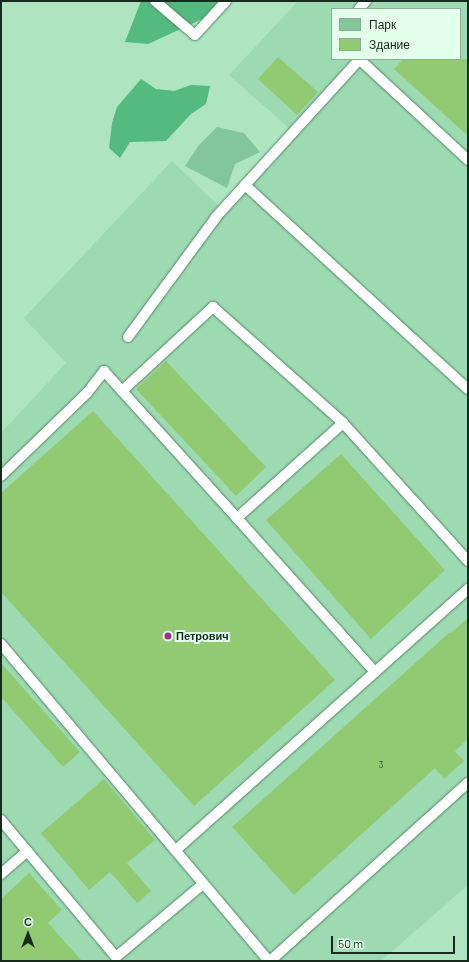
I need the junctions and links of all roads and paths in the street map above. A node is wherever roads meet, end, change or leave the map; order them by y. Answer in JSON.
{"nodes":[{"id":1,"x":156,"y":1,"type":"edge"},
{"id":2,"x":226,"y":1,"type":"edge"},
{"id":3,"x":359,"y":60,"type":"edge"},
{"id":4,"x":361,"y":60,"type":"edge"},
{"id":5,"x":468,"y":160,"type":"edge"},
{"id":6,"x":245,"y":185,"type":"junction"},
{"id":7,"x":128,"y":337,"type":"dead end"},
{"id":8,"x":468,"y":389,"type":"edge"},
{"id":9,"x":122,"y":391,"type":"junction"},
{"id":10,"x":342,"y":423,"type":"junction"},
{"id":11,"x":1,"y":476,"type":"edge"},
{"id":12,"x":237,"y":518,"type":"junction"},
{"id":13,"x":468,"y":561,"type":"edge"},
{"id":14,"x":468,"y":589,"type":"edge"},
{"id":15,"x":1,"y":644,"type":"edge"},
{"id":16,"x":375,"y":672,"type":"junction"},
{"id":17,"x":468,"y":783,"type":"edge"},
{"id":18,"x":1,"y":820,"type":"edge"},
{"id":19,"x":176,"y":850,"type":"junction"},
{"id":20,"x":27,"y":851,"type":"junction"},
{"id":21,"x":1,"y":874,"type":"edge"},
{"id":22,"x":203,"y":884,"type":"junction"},
{"id":23,"x":116,"y":960,"type":"edge"},
{"id":24,"x":269,"y":961,"type":"edge"}],
"edges":[{"from":1,"to":2,"type":"lane"},
{"from":3,"to":6,"type":"lane"},
{"from":4,"to":5,"type":"lane"},
{"from":6,"to":7,"type":"lane"},
{"from":6,"to":8,"type":"lane"},
{"from":9,"to":10,"type":"lane"},
{"from":9,"to":11,"type":"lane"},
{"from":9,"to":12,"type":"lane"},
{"from":10,"to":12,"type":"lane"},
{"from":10,"to":13,"type":"lane"},
{"from":12,"to":16,"type":"lane"},
{"from":14,"to":16,"type":"lane"},
{"from":15,"to":19,"type":"lane"},
{"from":16,"to":19,"type":"lane"},
{"from":17,"to":24,"type":"lane"},
{"from":18,"to":20,"type":"lane"},
{"from":19,"to":22,"type":"lane"},
{"from":20,"to":21,"type":"lane"},
{"from":20,"to":23,"type":"lane"},
{"from":22,"to":23,"type":"lane"},
{"from":22,"to":24,"type":"lane"}]}
